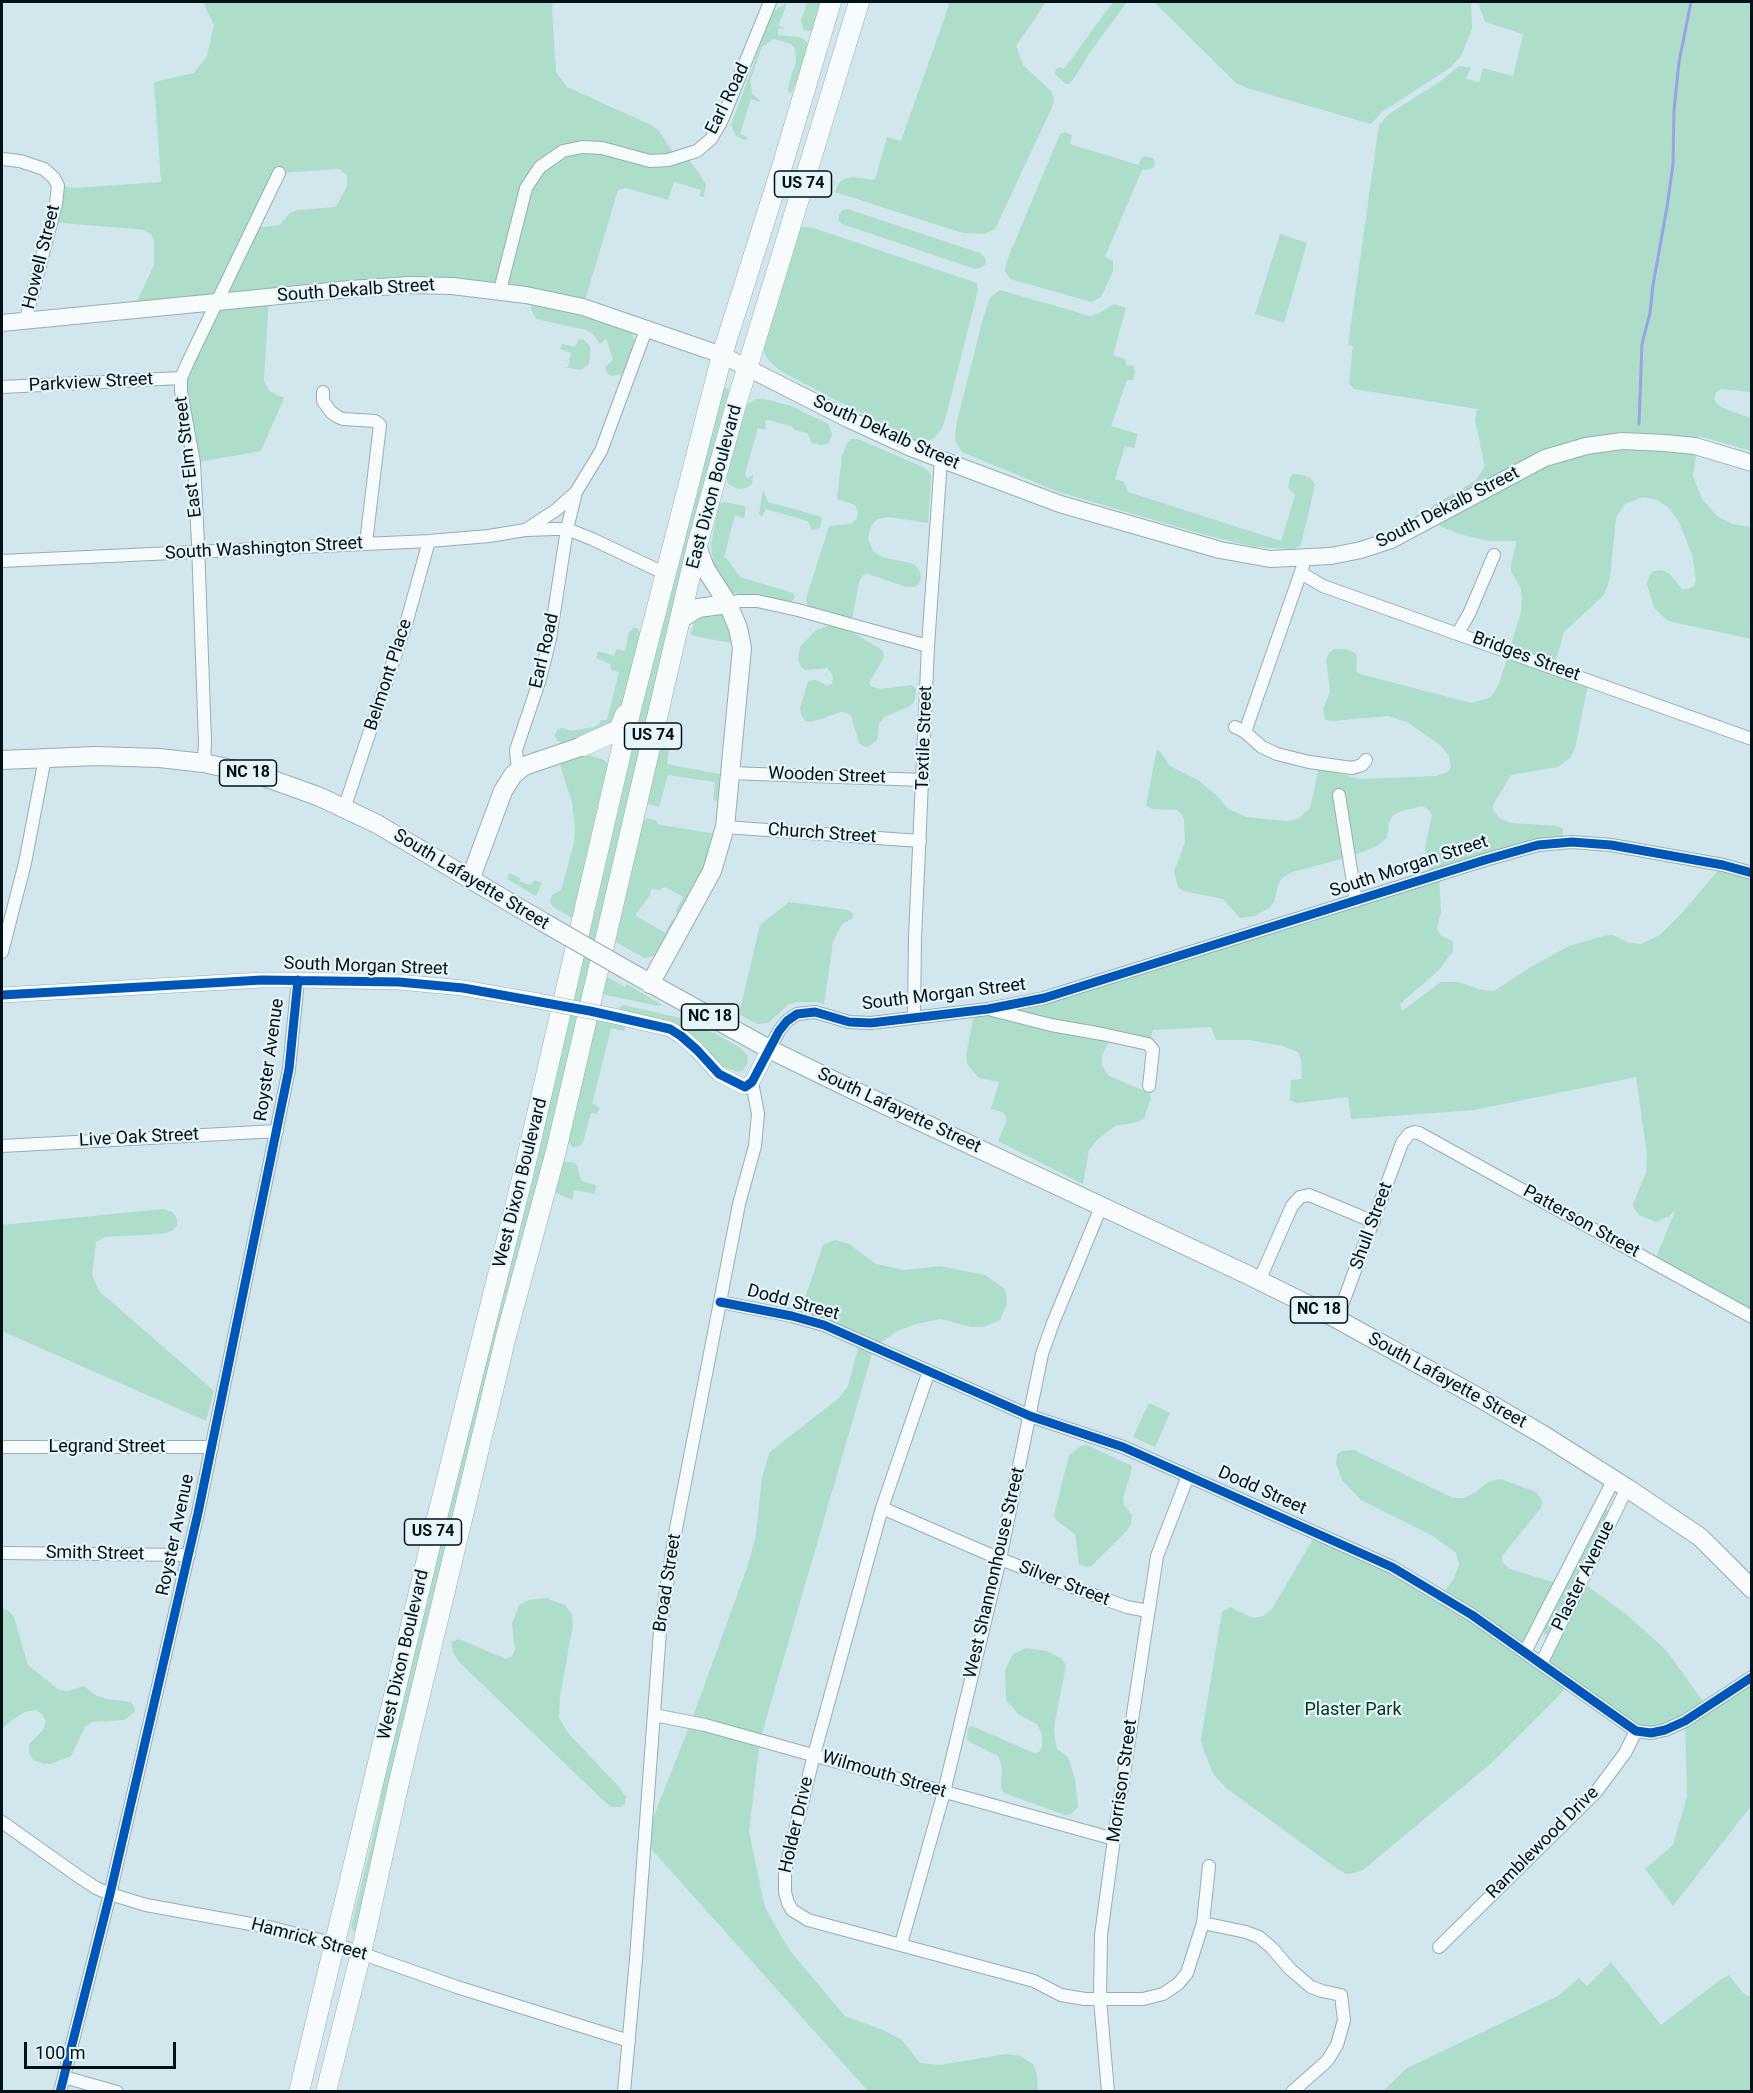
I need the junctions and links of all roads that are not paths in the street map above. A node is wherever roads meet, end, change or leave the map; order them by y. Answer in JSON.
{"nodes":[{"id":1,"x":771,"y":2,"type":"edge"},
{"id":2,"x":831,"y":2,"type":"edge"},
{"id":3,"x":859,"y":2,"type":"edge"},
{"id":4,"x":2,"y":159,"type":"edge"},
{"id":5,"x":279,"y":173,"type":"dead end"},
{"id":6,"x":500,"y":290,"type":"junction"},
{"id":7,"x":218,"y":302,"type":"junction"},
{"id":8,"x":25,"y":322,"type":"junction"},
{"id":9,"x":2,"y":323,"type":"edge"},
{"id":10,"x":647,"y":327,"type":"junction"},
{"id":11,"x":722,"y":355,"type":"junction"},
{"id":12,"x":748,"y":368,"type":"junction"},
{"id":13,"x":181,"y":378,"type":"junction"},
{"id":14,"x":2,"y":387,"type":"edge"},
{"id":15,"x":323,"y":392,"type":"dead end"},
{"id":16,"x":941,"y":459,"type":"junction"},
{"id":17,"x":1752,"y":463,"type":"edge"},
{"id":18,"x":576,"y":492,"type":"junction"},
{"id":19,"x":567,"y":529,"type":"junction"},
{"id":20,"x":525,"y":530,"type":"junction"},
{"id":21,"x":429,"y":541,"type":"junction"},
{"id":22,"x":366,"y":543,"type":"junction"},
{"id":23,"x":698,"y":546,"type":"junction"},
{"id":24,"x":199,"y":552,"type":"junction"},
{"id":25,"x":1494,"y":555,"type":"dead end"},
{"id":26,"x":2,"y":561,"type":"edge"},
{"id":27,"x":1304,"y":566,"type":"junction"},
{"id":28,"x":666,"y":574,"type":"junction"},
{"id":29,"x":728,"y":604,"type":"junction"},
{"id":30,"x":682,"y":618,"type":"junction"},
{"id":31,"x":1458,"y":633,"type":"junction"},
{"id":32,"x":928,"y":646,"type":"junction"},
{"id":33,"x":631,"y":710,"type":"junction"},
{"id":34,"x":1752,"y":739,"type":"edge"},
{"id":35,"x":583,"y":746,"type":"junction"},
{"id":36,"x":45,"y":758,"type":"junction"},
{"id":37,"x":2,"y":760,"type":"edge"},
{"id":38,"x":1366,"y":760,"type":"dead end"},
{"id":39,"x":204,"y":763,"type":"junction"},
{"id":40,"x":618,"y":763,"type":"junction"},
{"id":41,"x":518,"y":771,"type":"junction"},
{"id":42,"x":730,"y":773,"type":"junction"},
{"id":43,"x":923,"y":780,"type":"junction"},
{"id":44,"x":1339,"y":795,"type":"dead end"},
{"id":45,"x":344,"y":808,"type":"junction"},
{"id":46,"x":725,"y":827,"type":"junction"},
{"id":47,"x":920,"y":841,"type":"junction"},
{"id":48,"x":1752,"y":873,"type":"edge"},
{"id":49,"x":470,"y":880,"type":"junction"},
{"id":50,"x":1356,"y":901,"type":"junction"},
{"id":51,"x":2,"y":951,"type":"edge"},
{"id":52,"x":572,"y":974,"type":"joint"},
{"id":53,"x":298,"y":980,"type":"junction"},
{"id":54,"x":596,"y":980,"type":"joint"},
{"id":55,"x":644,"y":981,"type":"junction"},
{"id":56,"x":2,"y":995,"type":"edge"},
{"id":57,"x":988,"y":1009,"type":"junction"},
{"id":58,"x":914,"y":1018,"type":"junction"},
{"id":59,"x":770,"y":1049,"type":"junction"},
{"id":60,"x":752,"y":1082,"type":"junction"},
{"id":61,"x":1149,"y":1086,"type":"dead end"},
{"id":62,"x":277,"y":1131,"type":"junction"},
{"id":63,"x":1409,"y":1134,"type":"joint"},
{"id":64,"x":2,"y":1146,"type":"edge"},
{"id":65,"x":1101,"y":1207,"type":"junction"},
{"id":66,"x":1374,"y":1222,"type":"junction"},
{"id":67,"x":1259,"y":1281,"type":"junction"},
{"id":68,"x":720,"y":1302,"type":"junction"},
{"id":69,"x":1752,"y":1317,"type":"edge"},
{"id":70,"x":1336,"y":1319,"type":"junction"},
{"id":71,"x":929,"y":1371,"type":"junction"},
{"id":72,"x":1030,"y":1416,"type":"junction"},
{"id":73,"x":2,"y":1447,"type":"edge"},
{"id":74,"x":212,"y":1447,"type":"junction"},
{"id":75,"x":1188,"y":1476,"type":"junction"},
{"id":76,"x":1620,"y":1484,"type":"junction"},
{"id":77,"x":882,"y":1508,"type":"junction"},
{"id":78,"x":2,"y":1553,"type":"edge"},
{"id":79,"x":189,"y":1555,"type":"junction"},
{"id":80,"x":1000,"y":1559,"type":"junction"},
{"id":81,"x":1752,"y":1589,"type":"edge"},
{"id":82,"x":1148,"y":1611,"type":"junction"},
{"id":83,"x":1525,"y":1652,"type":"junction"},
{"id":84,"x":1540,"y":1664,"type":"junction"},
{"id":85,"x":1752,"y":1677,"type":"edge"},
{"id":86,"x":654,"y":1715,"type":"junction"},
{"id":87,"x":1636,"y":1731,"type":"junction"},
{"id":88,"x":814,"y":1755,"type":"junction"},
{"id":89,"x":944,"y":1792,"type":"junction"},
{"id":90,"x":2,"y":1822,"type":"edge"},
{"id":91,"x":1114,"y":1839,"type":"junction"},
{"id":92,"x":1209,"y":1866,"type":"dead end"},
{"id":93,"x":110,"y":1894,"type":"junction"},
{"id":94,"x":1203,"y":1923,"type":"junction"},
{"id":95,"x":335,"y":1944,"type":"junction"},
{"id":96,"x":901,"y":1944,"type":"junction"},
{"id":97,"x":1438,"y":1947,"type":"dead end"},
{"id":98,"x":361,"y":1953,"type":"junction"},
{"id":99,"x":1100,"y":1999,"type":"junction"},
{"id":100,"x":628,"y":2041,"type":"junction"},
{"id":101,"x":64,"y":2077,"type":"junction"},
{"id":102,"x":60,"y":2091,"type":"edge"},
{"id":103,"x":117,"y":2091,"type":"edge"},
{"id":104,"x":299,"y":2091,"type":"edge"},
{"id":105,"x":326,"y":2091,"type":"edge"},
{"id":106,"x":624,"y":2091,"type":"edge"},
{"id":107,"x":1108,"y":2091,"type":"edge"},
{"id":108,"x":1292,"y":2091,"type":"edge"}],
"edges":[{"from":1,"to":6,"type":"street","name":"Earl Road"},
{"from":2,"to":11,"type":"highway","name":"East Dixon Boulevard","number":"US 74"},
{"from":3,"to":12,"type":"highway","name":"East Dixon Boulevard","number":"US 74"},
{"from":4,"to":8,"type":"street","name":"Howell Street"},
{"from":5,"to":7,"type":"street","name":"East Elm Street"},
{"from":6,"to":7,"type":"main road","name":"South Dekalb Street"},
{"from":6,"to":10,"type":"main road","name":"South Dekalb Street"},
{"from":7,"to":8,"type":"main road","name":"South Dekalb Street"},
{"from":7,"to":13,"type":"street","name":"East Elm Street"},
{"from":8,"to":9,"type":"main road","name":"South Dekalb Street"},
{"from":10,"to":11,"type":"main road","name":"South Dekalb Street"},
{"from":10,"to":18,"type":"street"},
{"from":11,"to":12,"type":"main road","name":"South Dekalb Street"},
{"from":11,"to":28,"type":"highway","name":"East Dixon Boulevard","number":"US 74"},
{"from":12,"to":16,"type":"main road","name":"South Dekalb Street"},
{"from":12,"to":23,"type":"highway","name":"East Dixon Boulevard","number":"US 74"},
{"from":13,"to":14,"type":"street","name":"Parkview Street"},
{"from":13,"to":24,"type":"street","name":"East Elm Street"},
{"from":15,"to":22,"type":"street"},
{"from":16,"to":27,"type":"main road","name":"South Dekalb Street"},
{"from":16,"to":32,"type":"street","name":"Textile Street"},
{"from":17,"to":27,"type":"main road","name":"South Dekalb Street"},
{"from":18,"to":19,"type":"street","name":"Earl Road"},
{"from":18,"to":20,"type":"street","name":"South Washington Street"},
{"from":19,"to":20,"type":"street","name":"South Washington Street"},
{"from":19,"to":28,"type":"street","name":"South Washington Street"},
{"from":19,"to":41,"type":"street","name":"Earl Road"},
{"from":20,"to":21,"type":"street","name":"South Washington Street"},
{"from":21,"to":22,"type":"street","name":"South Washington Street"},
{"from":21,"to":45,"type":"street","name":"Belmont Place"},
{"from":22,"to":24,"type":"street","name":"South Washington Street"},
{"from":23,"to":29,"type":"main road"},
{"from":23,"to":30,"type":"highway","name":"East Dixon Boulevard","number":"US 74"},
{"from":24,"to":26,"type":"street","name":"South Washington Street"},
{"from":24,"to":39,"type":"street","name":"East Elm Street"},
{"from":25,"to":31,"type":"street"},
{"from":27,"to":31,"type":"street","name":"Bridges Street"},
{"from":27,"to":38,"type":"street"},
{"from":28,"to":33,"type":"highway","name":"East Dixon Boulevard","number":"US 74"},
{"from":29,"to":30,"type":"main road"},
{"from":29,"to":32,"type":"street"},
{"from":29,"to":42,"type":"main road"},
{"from":30,"to":54,"type":"highway","name":"East Dixon Boulevard","number":"US 74"},
{"from":31,"to":34,"type":"street","name":"Bridges Street"},
{"from":32,"to":43,"type":"street","name":"Textile Street"},
{"from":33,"to":35,"type":"highway"},
{"from":33,"to":40,"type":"highway","name":"East Dixon Boulevard","number":"US 74"},
{"from":35,"to":40,"type":"highway"},
{"from":35,"to":41,"type":"main road"},
{"from":36,"to":37,"type":"main road","name":"South Lafayette Street","number":"NC 18"},
{"from":36,"to":39,"type":"main road","name":"South Lafayette Street","number":"NC 18"},
{"from":36,"to":51,"type":"street"},
{"from":39,"to":45,"type":"main road","name":"South Lafayette Street","number":"NC 18"},
{"from":40,"to":52,"type":"highway","name":"East Dixon Boulevard","number":"US 74"},
{"from":41,"to":49,"type":"main road"},
{"from":42,"to":43,"type":"street","name":"Wooden Street"},
{"from":42,"to":46,"type":"main road"},
{"from":43,"to":47,"type":"street","name":"Textile Street"},
{"from":44,"to":50,"type":"street"},
{"from":45,"to":49,"type":"main road","name":"South Lafayette Street","number":"NC 18"},
{"from":46,"to":47,"type":"street","name":"Church Street"},
{"from":46,"to":55,"type":"main road"},
{"from":47,"to":58,"type":"street","name":"Textile Street"},
{"from":48,"to":50,"type":"street","name":"South Morgan Street"},
{"from":49,"to":55,"type":"main road","name":"South Lafayette Street","number":"NC 18","bridge":true},
{"from":50,"to":57,"type":"street","name":"South Morgan Street"},
{"from":52,"to":95,"type":"highway","name":"West Dixon Boulevard","number":"US 74"},
{"from":53,"to":56,"type":"street","name":"South Morgan Street"},
{"from":53,"to":60,"type":"street","name":"South Morgan Street","bridge":true},
{"from":53,"to":62,"type":"street","name":"Royster Avenue"},
{"from":54,"to":98,"type":"highway","name":"West Dixon Boulevard","number":"US 74"},
{"from":55,"to":59,"type":"main road","name":"South Lafayette Street","number":"NC 18"},
{"from":57,"to":58,"type":"street","name":"South Morgan Street"},
{"from":57,"to":61,"type":"street"},
{"from":58,"to":59,"type":"street","name":"South Morgan Street"},
{"from":59,"to":60,"type":"street","name":"South Morgan Street"},
{"from":59,"to":65,"type":"main road","name":"South Lafayette Street","number":"NC 18"},
{"from":60,"to":68,"type":"street","name":"Broad Street"},
{"from":62,"to":64,"type":"street","name":"Live Oak Street"},
{"from":62,"to":74,"type":"street","name":"Royster Avenue"},
{"from":63,"to":66,"type":"street","name":"Shull Street"},
{"from":63,"to":69,"type":"street","name":"Patterson Street"},
{"from":65,"to":67,"type":"main road","name":"South Lafayette Street","number":"NC 18"},
{"from":65,"to":72,"type":"street","name":"West Shannonhouse Street"},
{"from":66,"to":67,"type":"street"},
{"from":66,"to":70,"type":"street","name":"Shull Street"},
{"from":67,"to":70,"type":"main road","name":"South Lafayette Street","number":"NC 18"},
{"from":68,"to":71,"type":"street","name":"Dodd Street"},
{"from":68,"to":86,"type":"street","name":"Broad Street"},
{"from":70,"to":76,"type":"main road","name":"South Lafayette Street","number":"NC 18"},
{"from":71,"to":72,"type":"street","name":"Dodd Street"},
{"from":71,"to":77,"type":"street","name":"Holder Drive"},
{"from":72,"to":75,"type":"street","name":"Dodd Street"},
{"from":72,"to":80,"type":"street","name":"West Shannonhouse Street"},
{"from":73,"to":74,"type":"street","name":"Legrand Street"},
{"from":74,"to":79,"type":"street","name":"Royster Avenue"},
{"from":75,"to":82,"type":"street","name":"Morrison Street"},
{"from":75,"to":83,"type":"street","name":"Dodd Street"},
{"from":76,"to":81,"type":"main road","name":"South Lafayette Street","number":"NC 18"},
{"from":76,"to":83,"type":"street","name":"Plaster Avenue"},
{"from":76,"to":84,"type":"street","name":"Plaster Avenue"},
{"from":77,"to":80,"type":"street","name":"Silver Street"},
{"from":77,"to":88,"type":"street","name":"Holder Drive"},
{"from":78,"to":79,"type":"street","name":"Smith Street"},
{"from":79,"to":93,"type":"street","name":"Royster Avenue"},
{"from":80,"to":82,"type":"street","name":"Silver Street"},
{"from":80,"to":89,"type":"street","name":"West Shannonhouse Street"},
{"from":82,"to":91,"type":"street","name":"Morrison Street"},
{"from":83,"to":84,"type":"street","name":"Dodd Street"},
{"from":84,"to":87,"type":"street","name":"Dodd Street"},
{"from":85,"to":87,"type":"street"},
{"from":86,"to":88,"type":"street","name":"Wilmouth Street"},
{"from":86,"to":100,"type":"street","name":"Broad Street"},
{"from":87,"to":97,"type":"street","name":"Ramblewood Drive"},
{"from":88,"to":89,"type":"street","name":"Wilmouth Street"},
{"from":88,"to":96,"type":"street","name":"Holder Drive"},
{"from":89,"to":91,"type":"street","name":"Wilmouth Street"},
{"from":89,"to":96,"type":"street","name":"West Shannonhouse Street"},
{"from":90,"to":93,"type":"street","name":"Hamrick Street"},
{"from":91,"to":99,"type":"street","name":"Morrison Street"},
{"from":92,"to":94,"type":"street","name":"Holder Drive"},
{"from":93,"to":95,"type":"street","name":"Hamrick Street"},
{"from":93,"to":101,"type":"street","name":"Royster Avenue"},
{"from":94,"to":99,"type":"street","name":"Holder Drive"},
{"from":94,"to":108,"type":"street"},
{"from":95,"to":98,"type":"street","name":"Hamrick Street"},
{"from":95,"to":104,"type":"highway","name":"West Dixon Boulevard","number":"US 74"},
{"from":96,"to":99,"type":"street","name":"Holder Drive"},
{"from":98,"to":100,"type":"street","name":"Hamrick Street"},
{"from":98,"to":105,"type":"highway","name":"West Dixon Boulevard","number":"US 74"},
{"from":99,"to":107,"type":"street","name":"Morrison Street"},
{"from":100,"to":106,"type":"street","name":"Broad Street"},
{"from":101,"to":102,"type":"street","name":"Royster Avenue"},
{"from":101,"to":103,"type":"street"}]}
